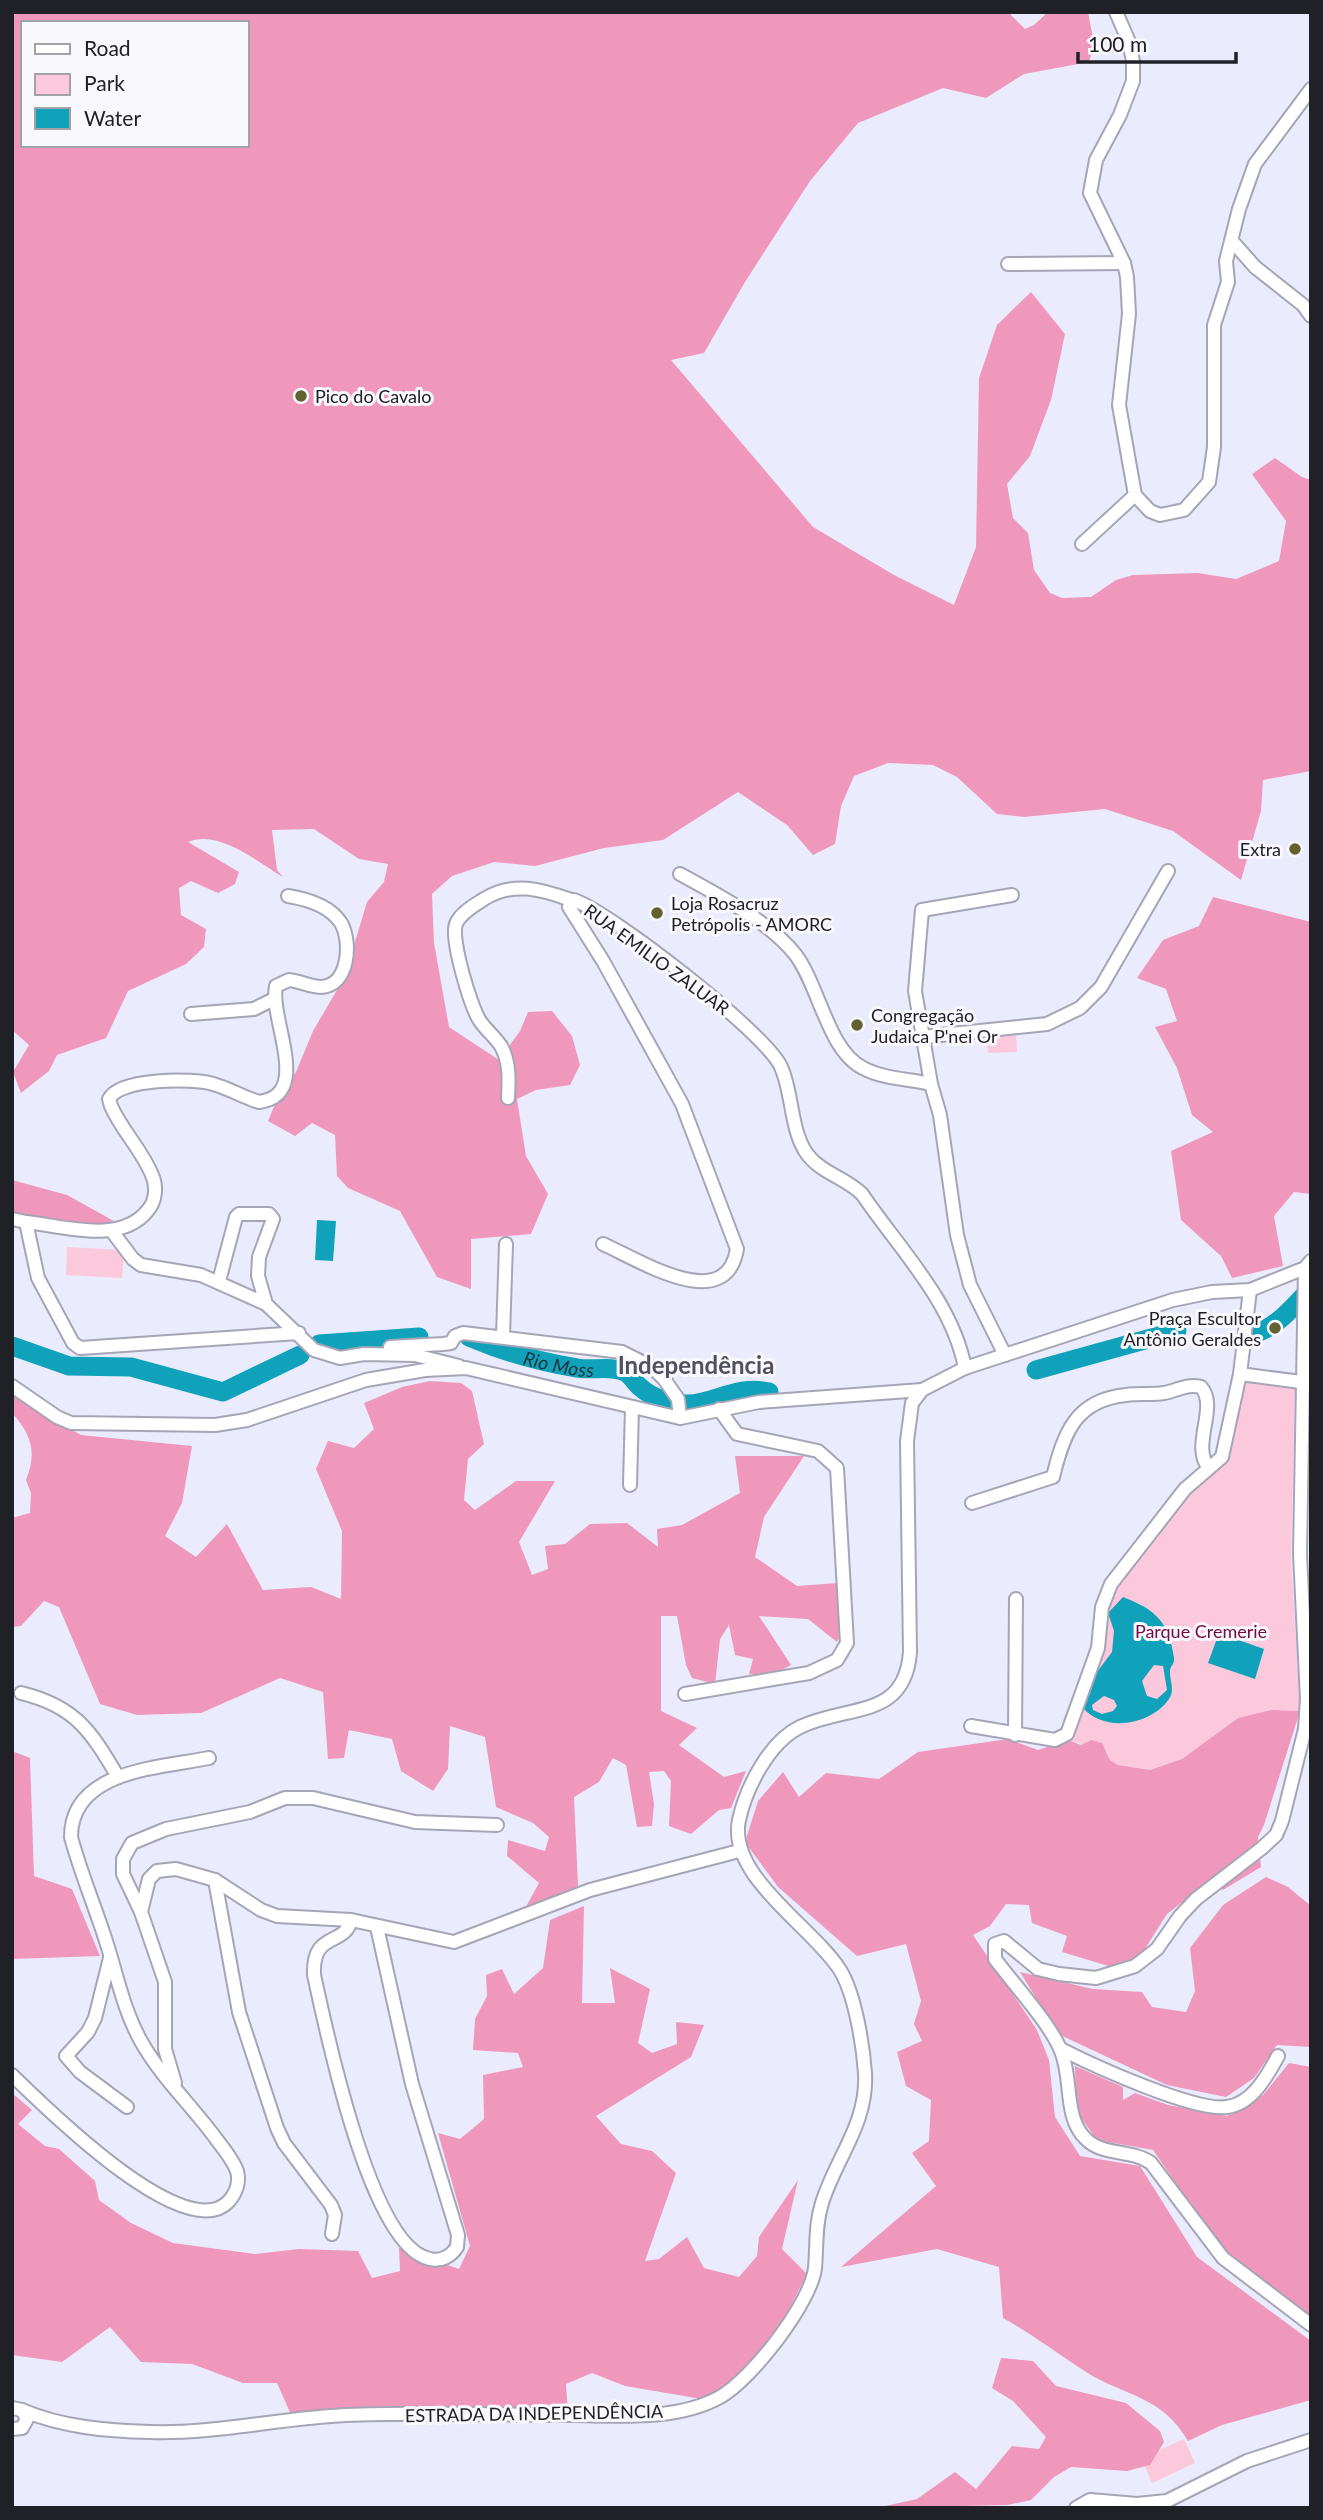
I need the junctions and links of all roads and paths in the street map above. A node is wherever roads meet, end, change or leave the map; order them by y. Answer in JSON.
{"nodes":[{"id":1,"x":1116,"y":12,"type":"edge"},
{"id":2,"x":1311,"y":89,"type":"edge"},
{"id":3,"x":1233,"y":241,"type":"junction"},
{"id":4,"x":1124,"y":263,"type":"junction"},
{"id":5,"x":1008,"y":264,"type":"dead end"},
{"id":6,"x":1311,"y":316,"type":"edge"},
{"id":7,"x":1135,"y":495,"type":"junction"},
{"id":8,"x":1082,"y":544,"type":"dead end"},
{"id":9,"x":1168,"y":871,"type":"dead end"},
{"id":10,"x":680,"y":874,"type":"dead end"},
{"id":11,"x":1012,"y":895,"type":"dead end"},
{"id":12,"x":288,"y":896,"type":"dead end"},
{"id":13,"x":571,"y":900,"type":"junction"},
{"id":14,"x":274,"y":999,"type":"junction"},
{"id":15,"x":191,"y":1014,"type":"dead end"},
{"id":16,"x":922,"y":1037,"type":"junction"},
{"id":17,"x":932,"y":1084,"type":"junction"},
{"id":18,"x":508,"y":1098,"type":"dead end"},
{"id":19,"x":12,"y":1219,"type":"edge"},
{"id":20,"x":26,"y":1222,"type":"junction"},
{"id":21,"x":111,"y":1230,"type":"junction"},
{"id":22,"x":506,"y":1244,"type":"dead end"},
{"id":23,"x":603,"y":1244,"type":"dead end"},
{"id":24,"x":1307,"y":1266,"type":"edge"},
{"id":25,"x":219,"y":1281,"type":"junction"},
{"id":26,"x":1250,"y":1290,"type":"junction"},
{"id":27,"x":266,"y":1304,"type":"junction"},
{"id":28,"x":299,"y":1332,"type":"junction"},
{"id":29,"x":503,"y":1336,"type":"junction"},
{"id":30,"x":364,"y":1354,"type":"junction"},
{"id":31,"x":1005,"y":1355,"type":"junction"},
{"id":32,"x":466,"y":1368,"type":"junction"},
{"id":33,"x":965,"y":1368,"type":"junction"},
{"id":34,"x":1240,"y":1374,"type":"junction"},
{"id":35,"x":1301,"y":1382,"type":"junction"},
{"id":36,"x":12,"y":1386,"type":"edge"},
{"id":37,"x":922,"y":1390,"type":"junction"},
{"id":38,"x":632,"y":1407,"type":"junction"},
{"id":39,"x":719,"y":1409,"type":"junction"},
{"id":40,"x":680,"y":1418,"type":"junction"},
{"id":41,"x":1209,"y":1468,"type":"junction"},
{"id":42,"x":630,"y":1485,"type":"dead end"},
{"id":43,"x":972,"y":1503,"type":"dead end"},
{"id":44,"x":1306,"y":1555,"type":"edge"},
{"id":45,"x":1017,"y":1599,"type":"dead end"},
{"id":46,"x":21,"y":1693,"type":"dead end"},
{"id":47,"x":685,"y":1694,"type":"dead end"},
{"id":48,"x":971,"y":1726,"type":"dead end"},
{"id":49,"x":1015,"y":1734,"type":"junction"},
{"id":50,"x":209,"y":1758,"type":"dead end"},
{"id":51,"x":118,"y":1777,"type":"junction"},
{"id":52,"x":497,"y":1825,"type":"dead end"},
{"id":53,"x":739,"y":1851,"type":"junction"},
{"id":54,"x":215,"y":1880,"type":"junction"},
{"id":55,"x":141,"y":1912,"type":"junction"},
{"id":56,"x":351,"y":1920,"type":"junction"},
{"id":57,"x":377,"y":1927,"type":"junction"},
{"id":58,"x":110,"y":1957,"type":"junction"},
{"id":59,"x":1061,"y":2049,"type":"junction"},
{"id":60,"x":1278,"y":2056,"type":"dead end"},
{"id":61,"x":12,"y":2076,"type":"edge"},
{"id":62,"x":176,"y":2087,"type":"junction"},
{"id":63,"x":127,"y":2107,"type":"dead end"},
{"id":64,"x":332,"y":2234,"type":"dead end"},
{"id":65,"x":1311,"y":2325,"type":"edge"},
{"id":66,"x":16,"y":2408,"type":"edge"},
{"id":67,"x":44,"y":2419,"type":"junction"},
{"id":68,"x":16,"y":2433,"type":"edge"},
{"id":69,"x":1311,"y":2440,"type":"edge"},
{"id":70,"x":1076,"y":2508,"type":"edge"}],
"edges":[{"from":1,"to":4,"type":"street"},
{"from":2,"to":3,"type":"street"},
{"from":3,"to":6,"type":"street"},
{"from":3,"to":7,"type":"street"},
{"from":4,"to":5,"type":"street"},
{"from":4,"to":7,"type":"street"},
{"from":7,"to":8,"type":"street"},
{"from":9,"to":16,"type":"street"},
{"from":10,"to":17,"type":"street"},
{"from":11,"to":16,"type":"street"},
{"from":12,"to":14,"type":"street"},
{"from":13,"to":18,"type":"street"},
{"from":13,"to":23,"type":"street","name":"RUA EMILIO ZALUAR"},
{"from":13,"to":33,"type":"street","name":"RUA EMILIO ZALUAR"},
{"from":14,"to":15,"type":"street"},
{"from":14,"to":21,"type":"street"},
{"from":16,"to":17,"type":"street"},
{"from":17,"to":31,"type":"street"},
{"from":19,"to":20,"type":"street"},
{"from":20,"to":21,"type":"street"},
{"from":20,"to":28,"type":"street"},
{"from":21,"to":25,"type":"street"},
{"from":22,"to":29,"type":"street"},
{"from":24,"to":26,"type":"street"},
{"from":24,"to":35,"type":"street"},
{"from":25,"to":27,"type":"street"},
{"from":25,"to":27,"type":"street"},
{"from":26,"to":31,"type":"street"},
{"from":26,"to":34,"type":"street"},
{"from":27,"to":28,"type":"street"},
{"from":28,"to":30,"type":"street"},
{"from":29,"to":30,"type":"street"},
{"from":29,"to":40,"type":"street"},
{"from":30,"to":32,"type":"street"},
{"from":31,"to":33,"type":"street"},
{"from":32,"to":36,"type":"street"},
{"from":32,"to":38,"type":"street"},
{"from":33,"to":37,"type":"street"},
{"from":34,"to":35,"type":"street"},
{"from":34,"to":41,"type":"street"},
{"from":35,"to":44,"type":"street"},
{"from":37,"to":39,"type":"street"},
{"from":37,"to":53,"type":"street"},
{"from":38,"to":40,"type":"street"},
{"from":38,"to":42,"type":"street"},
{"from":39,"to":40,"type":"street"},
{"from":39,"to":47,"type":"street"},
{"from":41,"to":43,"type":"street"},
{"from":41,"to":49,"type":"street"},
{"from":44,"to":59,"type":"street"},
{"from":45,"to":49,"type":"street"},
{"from":46,"to":51,"type":"street"},
{"from":48,"to":49,"type":"street"},
{"from":50,"to":51,"type":"street"},
{"from":51,"to":58,"type":"street"},
{"from":52,"to":55,"type":"street"},
{"from":53,"to":57,"type":"street"},
{"from":53,"to":67,"type":"street","name":"ESTRADA DA INDEPENDÊNCIA"},
{"from":54,"to":55,"type":"street"},
{"from":54,"to":56,"type":"street"},
{"from":54,"to":64,"type":"street"},
{"from":55,"to":62,"type":"street"},
{"from":56,"to":57,"type":"street"},
{"from":56,"to":57,"type":"street"},
{"from":58,"to":62,"type":"street"},
{"from":58,"to":63,"type":"street"},
{"from":59,"to":60,"type":"street"},
{"from":59,"to":65,"type":"street"},
{"from":61,"to":62,"type":"street"},
{"from":66,"to":67,"type":"street","name":"ESTRADA DA INDEPENDÊNCIA"},
{"from":66,"to":68,"type":"street"},
{"from":67,"to":68,"type":"street","name":"ESTRADA DA INDEPENDÊNCIA"},
{"from":69,"to":70,"type":"street"}]}
